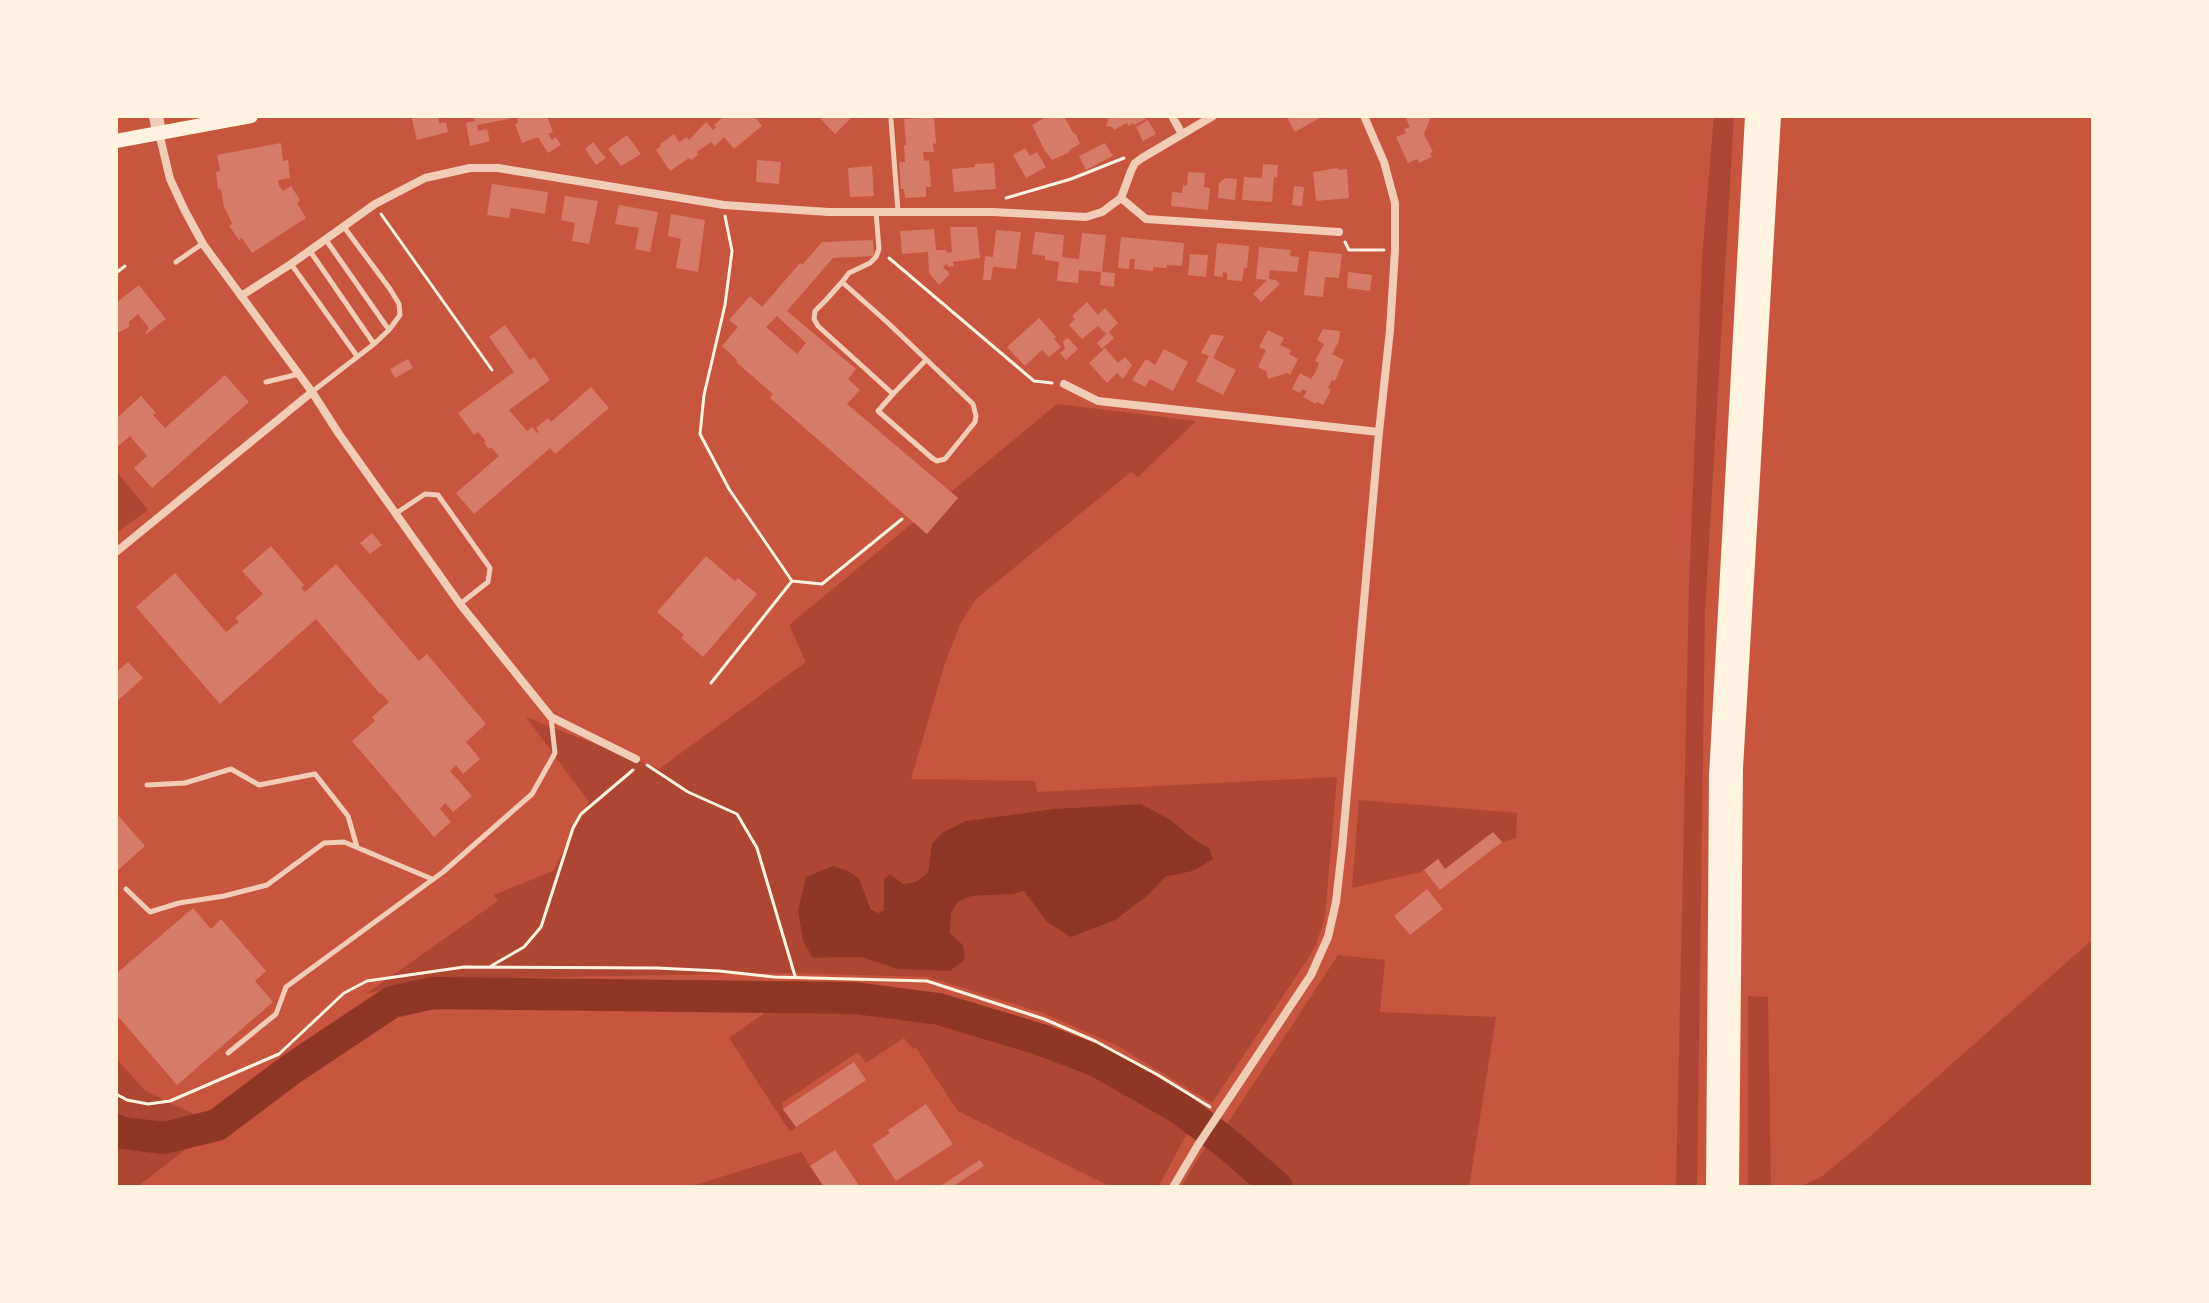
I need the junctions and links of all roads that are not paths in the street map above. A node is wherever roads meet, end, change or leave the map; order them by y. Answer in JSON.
{"nodes":[{"id":1,"x":156,"y":116,"type":"edge"},
{"id":2,"x":251,"y":116,"type":"edge"},
{"id":3,"x":1172,"y":116,"type":"edge"},
{"id":4,"x":1213,"y":116,"type":"edge"},
{"id":5,"x":1364,"y":116,"type":"edge"},
{"id":6,"x":1754,"y":116,"type":"edge"},
{"id":7,"x":1772,"y":116,"type":"edge"},
{"id":8,"x":891,"y":120,"type":"dead end"},
{"id":9,"x":159,"y":133,"type":"junction"},
{"id":10,"x":1182,"y":134,"type":"junction"},
{"id":11,"x":116,"y":141,"type":"edge"},
{"id":12,"x":1121,"y":198,"type":"junction"},
{"id":13,"x":898,"y":211,"type":"junction"},
{"id":14,"x":876,"y":212,"type":"junction"},
{"id":15,"x":344,"y":227,"type":"junction"},
{"id":16,"x":1339,"y":232,"type":"road end"},
{"id":17,"x":326,"y":240,"type":"junction"},
{"id":18,"x":203,"y":244,"type":"junction"},
{"id":19,"x":310,"y":251,"type":"junction"},
{"id":20,"x":176,"y":262,"type":"dead end"},
{"id":21,"x":291,"y":264,"type":"junction"},
{"id":22,"x":842,"y":282,"type":"junction"},
{"id":23,"x":241,"y":296,"type":"junction"},
{"id":24,"x":389,"y":330,"type":"junction"},
{"id":25,"x":374,"y":344,"type":"junction"},
{"id":26,"x":357,"y":356,"type":"junction"},
{"id":27,"x":926,"y":359,"type":"junction"},
{"id":28,"x":299,"y":374,"type":"junction"},
{"id":29,"x":266,"y":382,"type":"dead end"},
{"id":30,"x":1064,"y":384,"type":"road end"},
{"id":31,"x":312,"y":392,"type":"junction"},
{"id":32,"x":893,"y":394,"type":"junction"},
{"id":33,"x":1379,"y":432,"type":"junction"},
{"id":34,"x":395,"y":514,"type":"junction"},
{"id":35,"x":116,"y":552,"type":"edge"},
{"id":36,"x":460,"y":604,"type":"junction"},
{"id":37,"x":551,"y":717,"type":"junction"},
{"id":38,"x":636,"y":759,"type":"dead end"},
{"id":39,"x":147,"y":785,"type":"dead end"},
{"id":40,"x":357,"y":848,"type":"junction"},
{"id":41,"x":433,"y":880,"type":"junction"},
{"id":42,"x":126,"y":889,"type":"dead end"},
{"id":43,"x":228,"y":1053,"type":"dead end"},
{"id":44,"x":1173,"y":1187,"type":"edge"},
{"id":45,"x":1715,"y":1187,"type":"edge"},
{"id":46,"x":1730,"y":1187,"type":"edge"}],
"edges":[{"from":1,"to":9,"type":"street"},
{"from":2,"to":9,"type":"main road"},
{"from":3,"to":10,"type":"street"},
{"from":4,"to":10,"type":"street"},
{"from":5,"to":33,"type":"street"},
{"from":6,"to":45,"type":"highway"},
{"from":7,"to":46,"type":"highway"},
{"from":8,"to":13,"type":"lane"},
{"from":9,"to":11,"type":"main road"},
{"from":9,"to":18,"type":"street"},
{"from":10,"to":12,"type":"street"},
{"from":12,"to":13,"type":"street"},
{"from":12,"to":16,"type":"street"},
{"from":13,"to":14,"type":"street"},
{"from":14,"to":15,"type":"street"},
{"from":14,"to":22,"type":"lane"},
{"from":15,"to":17,"type":"street"},
{"from":15,"to":24,"type":"lane"},
{"from":17,"to":19,"type":"street"},
{"from":17,"to":24,"type":"lane"},
{"from":18,"to":20,"type":"lane"},
{"from":18,"to":23,"type":"street"},
{"from":19,"to":21,"type":"street"},
{"from":19,"to":25,"type":"lane"},
{"from":21,"to":23,"type":"street"},
{"from":21,"to":26,"type":"lane"},
{"from":22,"to":27,"type":"lane"},
{"from":22,"to":32,"type":"lane"},
{"from":23,"to":28,"type":"street"},
{"from":24,"to":25,"type":"lane"},
{"from":25,"to":26,"type":"lane"},
{"from":26,"to":31,"type":"lane"},
{"from":27,"to":32,"type":"lane"},
{"from":27,"to":32,"type":"lane"},
{"from":28,"to":29,"type":"lane"},
{"from":28,"to":31,"type":"street"},
{"from":30,"to":33,"type":"street"},
{"from":31,"to":34,"type":"street"},
{"from":31,"to":35,"type":"street"},
{"from":33,"to":44,"type":"street"},
{"from":34,"to":36,"type":"street"},
{"from":34,"to":36,"type":"lane"},
{"from":36,"to":37,"type":"street"},
{"from":37,"to":38,"type":"street"},
{"from":37,"to":41,"type":"lane"},
{"from":39,"to":40,"type":"lane"},
{"from":40,"to":41,"type":"lane"},
{"from":40,"to":42,"type":"lane"},
{"from":41,"to":43,"type":"lane"}]}
